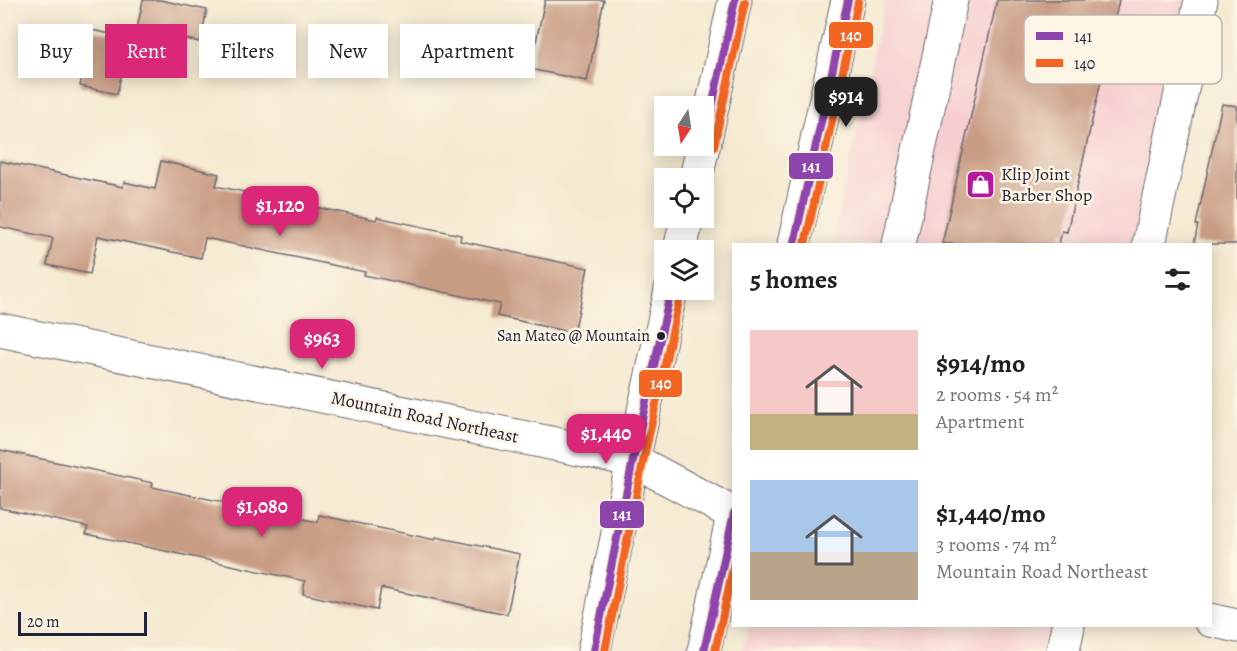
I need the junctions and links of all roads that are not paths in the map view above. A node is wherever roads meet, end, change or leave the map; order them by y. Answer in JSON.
{"nodes":[{"id":1,"x":735,"y":0,"type":"edge"},
{"id":2,"x":848,"y":0,"type":"edge"},
{"id":3,"x":951,"y":0,"type":"edge"},
{"id":4,"x":1200,"y":0,"type":"edge"},
{"id":5,"x":1197,"y":15,"type":"edge"},
{"id":6,"x":1182,"y":84,"type":"edge"},
{"id":7,"x":714,"y":96,"type":"edge"},
{"id":8,"x":794,"y":243,"type":"edge"},
{"id":9,"x":899,"y":243,"type":"edge"},
{"id":10,"x":1149,"y":243,"type":"edge"},
{"id":11,"x":669,"y":300,"type":"edge"},
{"id":12,"x":0,"y":330,"type":"edge"},
{"id":13,"x":633,"y":460,"type":"junction"},
{"id":14,"x":732,"y":512,"type":"edge"},
{"id":15,"x":732,"y":518,"type":"edge"},
{"id":16,"x":1212,"y":621,"type":"edge"},
{"id":17,"x":1237,"y":626,"type":"edge"},
{"id":18,"x":1068,"y":627,"type":"edge"},
{"id":19,"x":594,"y":651,"type":"edge"},
{"id":20,"x":704,"y":651,"type":"edge"},
{"id":21,"x":1063,"y":651,"type":"edge"}],
"edges":[{"from":1,"to":7,"type":"main road"},
{"from":2,"to":8,"type":"main road"},
{"from":3,"to":9,"type":"main road"},
{"from":4,"to":5,"type":"main road"},
{"from":6,"to":10,"type":"main road"},
{"from":11,"to":13,"type":"main road"},
{"from":12,"to":13,"type":"main road","name":"Mountain Road Northeast"},
{"from":13,"to":14,"type":"main road","name":"Mountain Road Northeast"},
{"from":13,"to":19,"type":"main road"},
{"from":15,"to":20,"type":"main road"},
{"from":16,"to":17,"type":"main road"},
{"from":18,"to":21,"type":"main road"}]}
